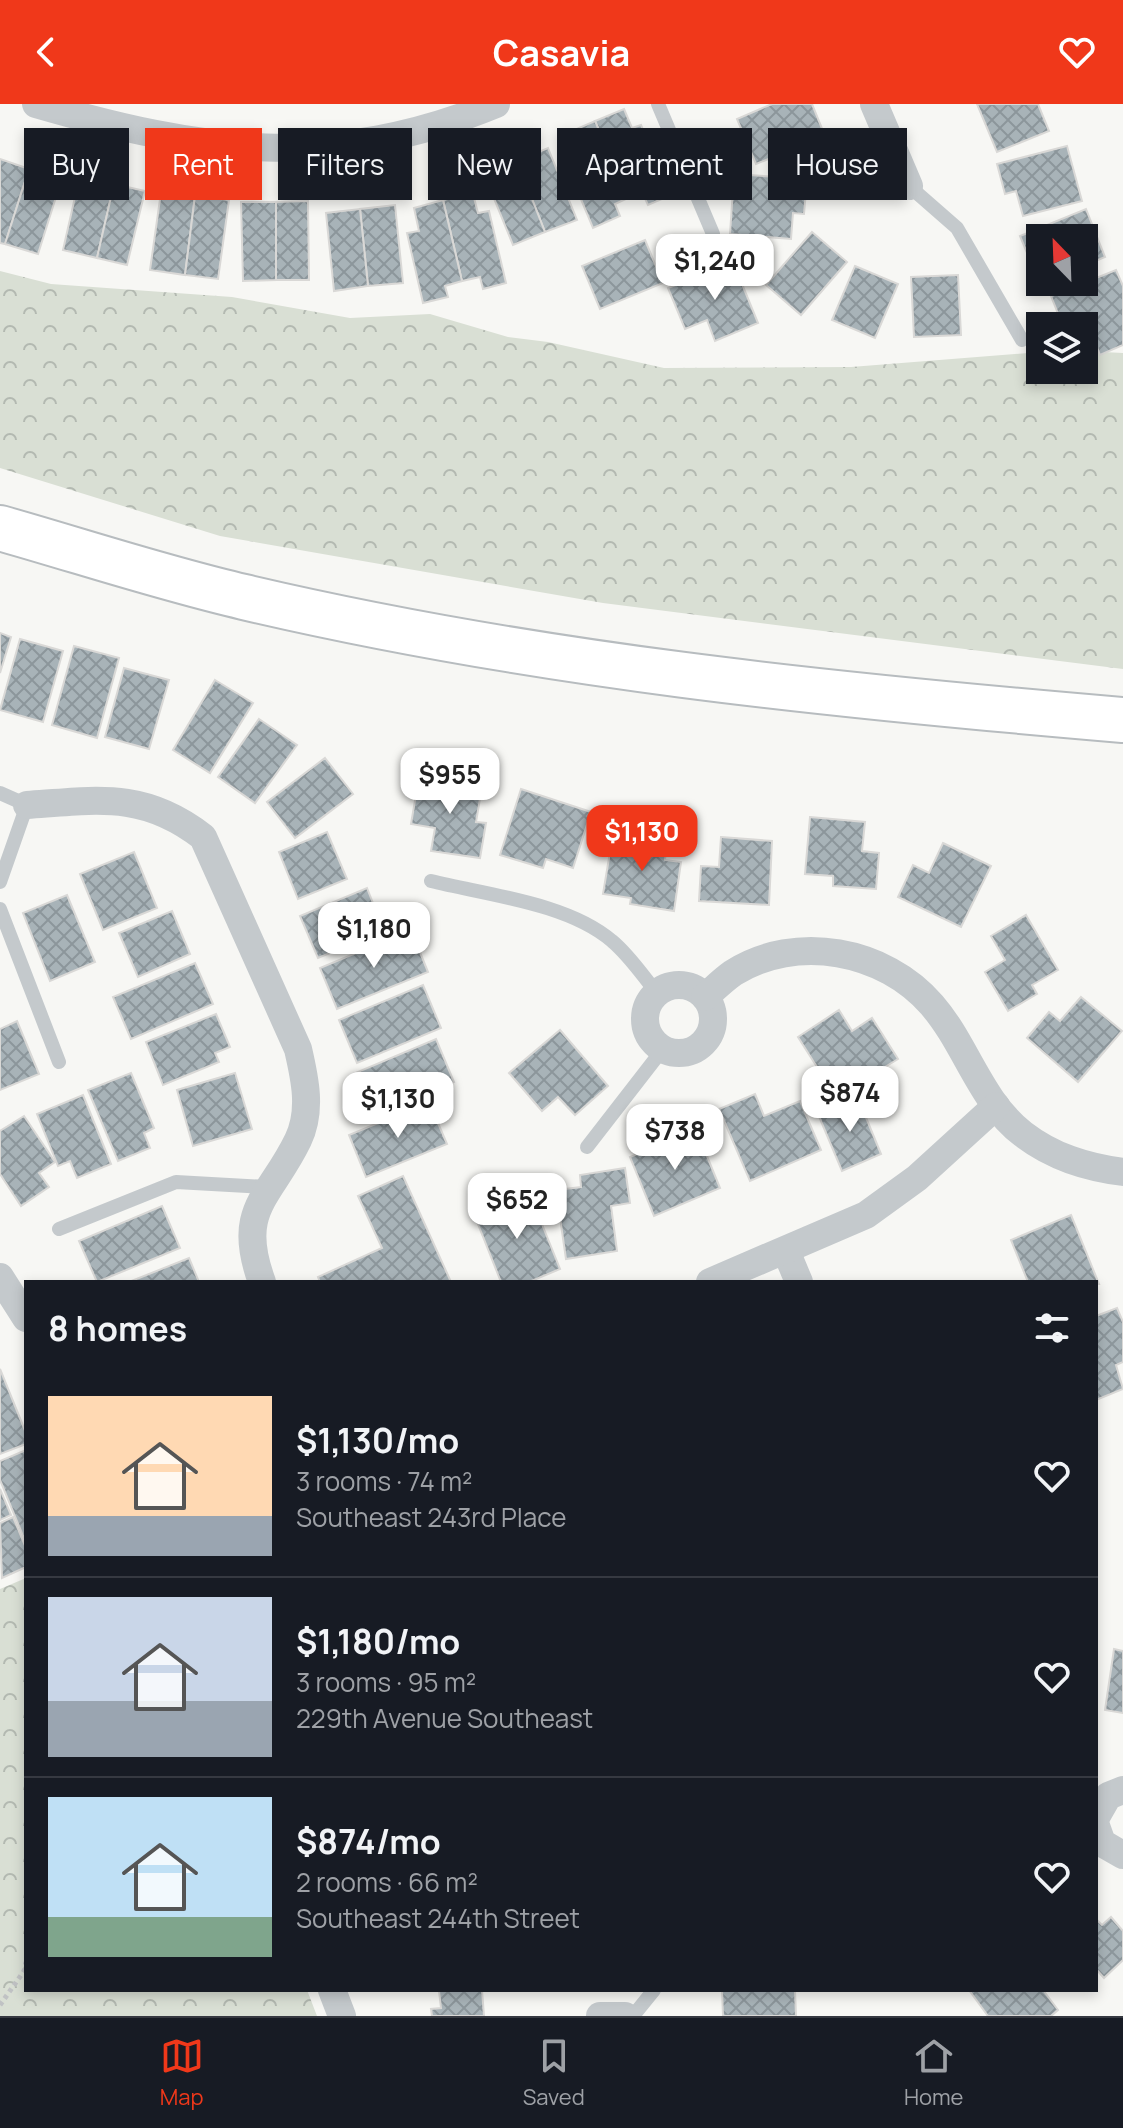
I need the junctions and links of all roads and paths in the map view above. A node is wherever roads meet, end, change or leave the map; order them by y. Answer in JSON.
{"nodes":[{"id":1,"x":36,"y":104,"type":"edge"},
{"id":2,"x":658,"y":104,"type":"edge"},
{"id":3,"x":874,"y":104,"type":"edge"},
{"id":4,"x":492,"y":105,"type":"edge"},
{"id":5,"x":909,"y":186,"type":"joint"},
{"id":6,"x":713,"y":234,"type":"dead end"},
{"id":7,"x":1022,"y":340,"type":"dead end"},
{"id":8,"x":0,"y":528,"type":"edge"},
{"id":9,"x":1123,"y":720,"type":"edge"},
{"id":10,"x":0,"y":793,"type":"edge"},
{"id":11,"x":27,"y":805,"type":"junction"},
{"id":12,"x":431,"y":881,"type":"dead end"},
{"id":13,"x":0,"y":882,"type":"edge"},
{"id":14,"x":0,"y":909,"type":"edge"},
{"id":15,"x":657,"y":993,"type":"junction"},
{"id":16,"x":705,"y":997,"type":"junction"},
{"id":17,"x":663,"y":1049,"type":"junction"},
{"id":18,"x":59,"y":1062,"type":"dead end"},
{"id":19,"x":996,"y":1106,"type":"junction"},
{"id":20,"x":587,"y":1147,"type":"dead end"},
{"id":21,"x":1123,"y":1172,"type":"edge"},
{"id":22,"x":267,"y":1187,"type":"junction"},
{"id":23,"x":59,"y":1229,"type":"dead end"},
{"id":24,"x":786,"y":1251,"type":"junction"},
{"id":25,"x":0,"y":1278,"type":"edge"},
{"id":26,"x":262,"y":1280,"type":"edge"},
{"id":27,"x":715,"y":1280,"type":"edge"},
{"id":28,"x":798,"y":1280,"type":"edge"},
{"id":29,"x":24,"y":1315,"type":"edge"},
{"id":30,"x":1123,"y":1790,"type":"edge"},
{"id":31,"x":1098,"y":1814,"type":"edge"},
{"id":32,"x":1098,"y":1832,"type":"edge"},
{"id":33,"x":1123,"y":1855,"type":"edge"},
{"id":34,"x":24,"y":1971,"type":"edge"},
{"id":35,"x":333,"y":1992,"type":"edge"},
{"id":36,"x":652,"y":1992,"type":"edge"},
{"id":37,"x":0,"y":2005,"type":"edge"},
{"id":38,"x":342,"y":2016,"type":"edge"},
{"id":39,"x":600,"y":2016,"type":"edge"},
{"id":40,"x":625,"y":2016,"type":"edge"},
{"id":41,"x":633,"y":2016,"type":"edge"}],
"edges":[{"from":1,"to":4,"type":"street"},
{"from":2,"to":6,"type":"lane"},
{"from":3,"to":5,"type":"street"},
{"from":5,"to":7,"type":"lane"},
{"from":8,"to":9,"type":"main road"},
{"from":10,"to":11,"type":"lane"},
{"from":11,"to":13,"type":"lane"},
{"from":11,"to":22,"type":"street"},
{"from":12,"to":15,"type":"lane"},
{"from":14,"to":18,"type":"lane"},
{"from":15,"to":16,"type":"street"},
{"from":15,"to":17,"type":"street"},
{"from":16,"to":17,"type":"street"},
{"from":16,"to":19,"type":"street"},
{"from":17,"to":20,"type":"lane"},
{"from":19,"to":21,"type":"street"},
{"from":19,"to":24,"type":"street"},
{"from":22,"to":23,"type":"lane"},
{"from":22,"to":26,"type":"street"},
{"from":24,"to":27,"type":"street"},
{"from":24,"to":28,"type":"street"},
{"from":25,"to":29,"type":"street"},
{"from":30,"to":31,"type":"street"},
{"from":32,"to":33,"type":"street"},
{"from":34,"to":37,"type":"path"},
{"from":35,"to":38,"type":"street"},
{"from":36,"to":41,"type":"lane"},
{"from":39,"to":40,"type":"street"}]}
